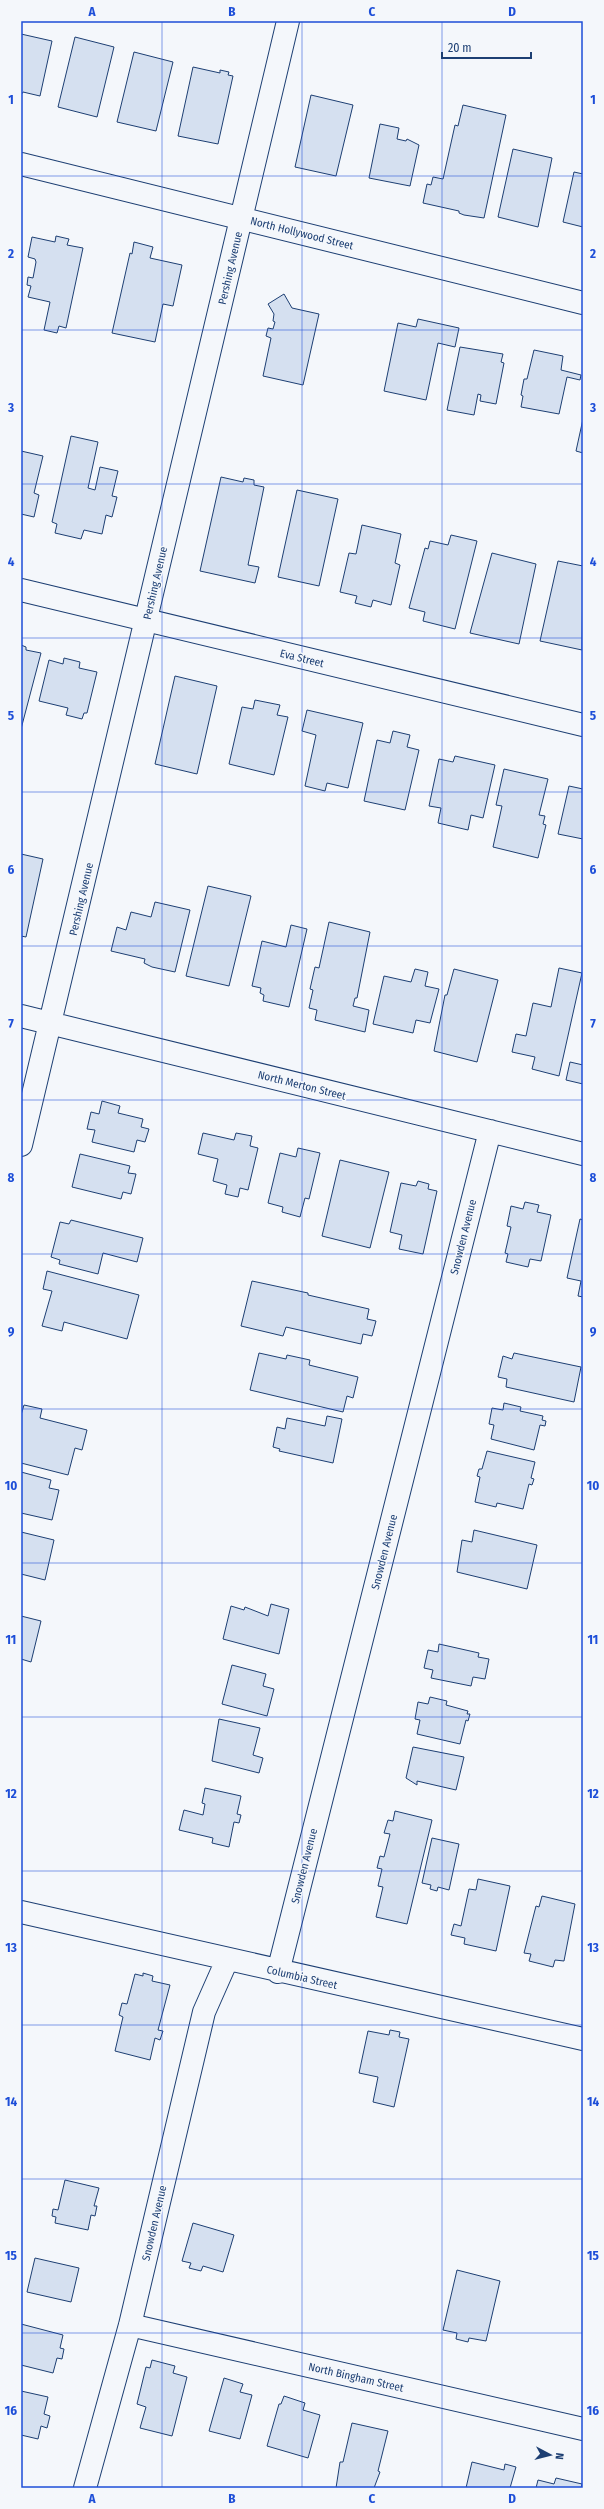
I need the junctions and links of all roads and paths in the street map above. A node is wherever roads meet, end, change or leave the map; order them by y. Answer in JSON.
{"nodes":[{"id":1,"x":288,"y":21,"type":"edge"},
{"id":2,"x":21,"y":164,"type":"edge"},
{"id":3,"x":242,"y":218,"type":"junction"},
{"id":4,"x":583,"y":303,"type":"edge"},
{"id":5,"x":21,"y":590,"type":"edge"},
{"id":6,"x":146,"y":620,"type":"junction"},
{"id":7,"x":583,"y":725,"type":"edge"},
{"id":8,"x":21,"y":1016,"type":"edge"},
{"id":9,"x":52,"y":1023,"type":"junction"},
{"id":10,"x":490,"y":1131,"type":"junction"},
{"id":11,"x":21,"y":1145,"type":"edge"},
{"id":12,"x":583,"y":1154,"type":"edge"},
{"id":13,"x":21,"y":1912,"type":"edge"},
{"id":14,"x":227,"y":1960,"type":"junction"},
{"id":15,"x":278,"y":1972,"type":"junction"},
{"id":16,"x":583,"y":2039,"type":"edge"},
{"id":17,"x":130,"y":2325,"type":"junction"},
{"id":18,"x":583,"y":2429,"type":"edge"},
{"id":19,"x":85,"y":2488,"type":"edge"}],
"edges":[{"from":1,"to":3,"type":"street","name":"Pershing Avenue"},
{"from":2,"to":3,"type":"street","name":"North Hollywood Street"},
{"from":3,"to":4,"type":"street","name":"North Hollywood Street"},
{"from":3,"to":6,"type":"street","name":"Pershing Avenue"},
{"from":5,"to":6,"type":"street","name":"Eva Street"},
{"from":6,"to":7,"type":"street","name":"Eva Street"},
{"from":6,"to":9,"type":"street","name":"Pershing Avenue"},
{"from":8,"to":9,"type":"street","name":"North Merton Street"},
{"from":9,"to":10,"type":"street","name":"North Merton Street"},
{"from":9,"to":11,"type":"street","name":"Pershing Avenue"},
{"from":10,"to":12,"type":"street","name":"North Merton Street"},
{"from":10,"to":15,"type":"street","name":"Snowden Avenue"},
{"from":13,"to":14,"type":"street","name":"Columbia Street"},
{"from":14,"to":15,"type":"street","name":"Columbia Street"},
{"from":14,"to":17,"type":"street","name":"Snowden Avenue"},
{"from":15,"to":16,"type":"street","name":"Columbia Street"},
{"from":17,"to":18,"type":"street","name":"North Bingham Street"},
{"from":17,"to":19,"type":"street","name":"Snowden Avenue"}]}
